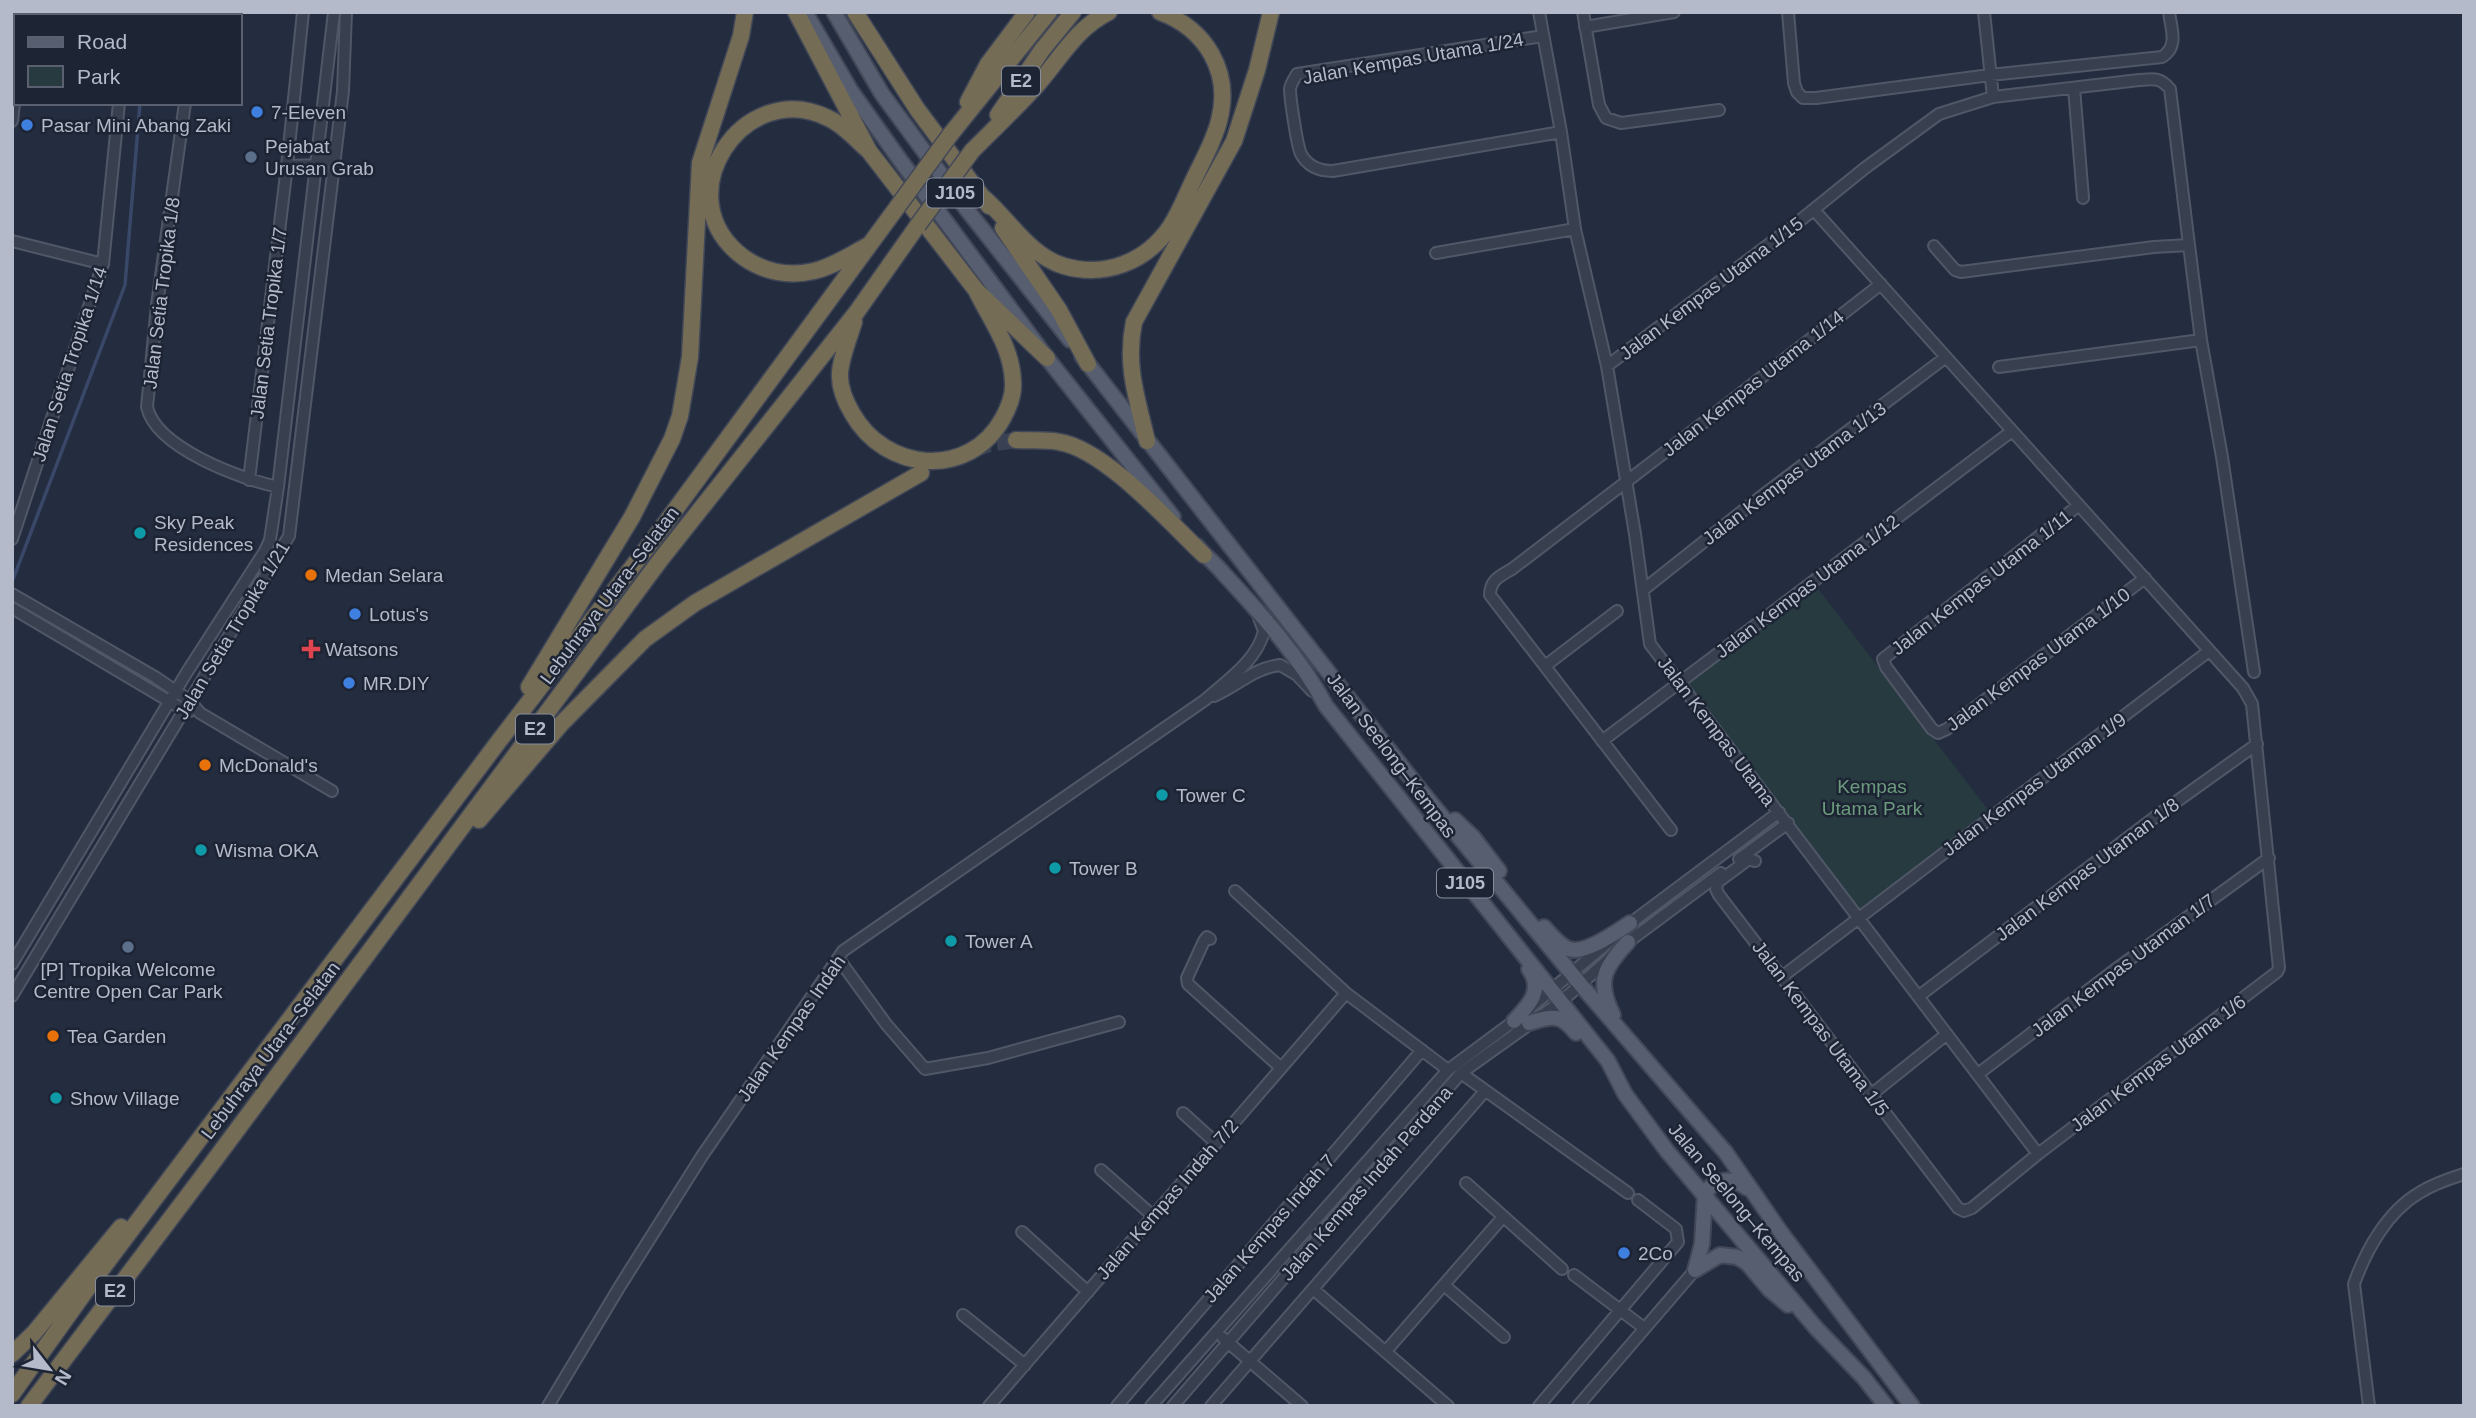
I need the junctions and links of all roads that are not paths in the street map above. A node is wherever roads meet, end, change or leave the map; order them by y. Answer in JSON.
{"nodes":[{"id":1,"x":303,"y":12,"type":"edge"},
{"id":2,"x":334,"y":12,"type":"edge"},
{"id":3,"x":346,"y":12,"type":"edge"},
{"id":4,"x":745,"y":12,"type":"edge"},
{"id":5,"x":796,"y":12,"type":"edge"},
{"id":6,"x":805,"y":12,"type":"edge"},
{"id":7,"x":834,"y":12,"type":"edge"},
{"id":8,"x":858,"y":12,"type":"edge"},
{"id":9,"x":1027,"y":12,"type":"edge"},
{"id":10,"x":1049,"y":12,"type":"edge"},
{"id":11,"x":1073,"y":12,"type":"edge"},
{"id":12,"x":1109,"y":12,"type":"edge"},
{"id":13,"x":1160,"y":12,"type":"edge"},
{"id":14,"x":1271,"y":12,"type":"edge"},
{"id":15,"x":1539,"y":12,"type":"edge"},
{"id":16,"x":1583,"y":12,"type":"edge"},
{"id":17,"x":1674,"y":12,"type":"edge"},
{"id":18,"x":1984,"y":12,"type":"edge"},
{"id":19,"x":2169,"y":12,"type":"edge"},
{"id":20,"x":1791,"y":13,"type":"edge"},
{"id":21,"x":1585,"y":27,"type":"junction"},
{"id":22,"x":1544,"y":36,"type":"junction"},
{"id":23,"x":1990,"y":75,"type":"junction"},
{"id":24,"x":2074,"y":88,"type":"junction"},
{"id":25,"x":1993,"y":97,"type":"junction"},
{"id":26,"x":119,"y":105,"type":"edge"},
{"id":27,"x":185,"y":105,"type":"edge"},
{"id":28,"x":1719,"y":110,"type":"dead end"},
{"id":29,"x":1561,"y":131,"type":"junction"},
{"id":30,"x":950,"y":135,"type":"junction"},
{"id":31,"x":335,"y":142,"type":"junction"},
{"id":32,"x":869,"y":151,"type":"junction"},
{"id":33,"x":972,"y":151,"type":"junction"},
{"id":34,"x":287,"y":166,"type":"junction"},
{"id":35,"x":317,"y":166,"type":"junction"},
{"id":36,"x":984,"y":198,"type":"junction"},
{"id":37,"x":2083,"y":198,"type":"dead end"},
{"id":38,"x":329,"y":203,"type":"junction"},
{"id":39,"x":1814,"y":210,"type":"junction"},
{"id":40,"x":1575,"y":229,"type":"junction"},
{"id":41,"x":12,"y":241,"type":"edge"},
{"id":42,"x":870,"y":245,"type":"junction"},
{"id":43,"x":2189,"y":245,"type":"junction"},
{"id":44,"x":1934,"y":246,"type":"dead end"},
{"id":45,"x":1436,"y":253,"type":"dead end"},
{"id":46,"x":103,"y":264,"type":"junction"},
{"id":47,"x":1881,"y":284,"type":"junction"},
{"id":48,"x":976,"y":290,"type":"junction"},
{"id":49,"x":856,"y":313,"type":"junction"},
{"id":50,"x":2201,"y":340,"type":"junction"},
{"id":51,"x":1946,"y":357,"type":"junction"},
{"id":52,"x":1046,"y":358,"type":"junction"},
{"id":53,"x":1088,"y":364,"type":"junction"},
{"id":54,"x":1607,"y":366,"type":"junction"},
{"id":55,"x":1999,"y":367,"type":"dead end"},
{"id":56,"x":2012,"y":430,"type":"junction"},
{"id":57,"x":1016,"y":440,"type":"tunnel mouth"},
{"id":58,"x":1147,"y":441,"type":"junction"},
{"id":59,"x":921,"y":473,"type":"dead end"},
{"id":60,"x":248,"y":480,"type":"junction"},
{"id":61,"x":1625,"y":482,"type":"junction"},
{"id":62,"x":278,"y":487,"type":"junction"},
{"id":63,"x":2078,"y":505,"type":"junction"},
{"id":64,"x":12,"y":539,"type":"edge"},
{"id":65,"x":1204,"y":555,"type":"junction"},
{"id":66,"x":2144,"y":578,"type":"junction"},
{"id":67,"x":1643,"y":590,"type":"junction"},
{"id":68,"x":12,"y":594,"type":"edge"},
{"id":69,"x":1252,"y":607,"type":"junction"},
{"id":70,"x":12,"y":608,"type":"edge"},
{"id":71,"x":1617,"y":611,"type":"dead end"},
{"id":72,"x":2209,"y":651,"type":"junction"},
{"id":73,"x":1883,"y":659,"type":"joint"},
{"id":74,"x":1545,"y":666,"type":"junction"},
{"id":75,"x":187,"y":672,"type":"junction"},
{"id":76,"x":2254,"y":672,"type":"dead end"},
{"id":77,"x":151,"y":682,"type":"junction"},
{"id":78,"x":1679,"y":682,"type":"junction"},
{"id":79,"x":199,"y":684,"type":"junction"},
{"id":80,"x":173,"y":696,"type":"junction"},
{"id":81,"x":1205,"y":699,"type":"junction"},
{"id":82,"x":186,"y":705,"type":"junction"},
{"id":83,"x":1326,"y":706,"type":"junction"},
{"id":84,"x":200,"y":713,"type":"junction"},
{"id":85,"x":156,"y":724,"type":"junction"},
{"id":86,"x":172,"y":730,"type":"junction"},
{"id":87,"x":499,"y":741,"type":"junction"},
{"id":88,"x":1602,"y":741,"type":"junction"},
{"id":89,"x":2257,"y":744,"type":"junction"},
{"id":90,"x":1417,"y":786,"type":"junction"},
{"id":91,"x":332,"y":791,"type":"dead end"},
{"id":92,"x":1779,"y":812,"type":"junction"},
{"id":93,"x":1787,"y":824,"type":"junction"},
{"id":94,"x":1671,"y":830,"type":"dead end"},
{"id":95,"x":2269,"y":858,"type":"junction"},
{"id":96,"x":1755,"y":861,"type":"dead end"},
{"id":97,"x":1235,"y":891,"type":"dead end"},
{"id":98,"x":408,"y":900,"type":"junction"},
{"id":99,"x":1483,"y":905,"type":"junction"},
{"id":100,"x":1859,"y":918,"type":"junction"},
{"id":101,"x":1630,"y":923,"type":"junction"},
{"id":102,"x":1210,"y":939,"type":"dead end"},
{"id":103,"x":1628,"y":942,"type":"junction"},
{"id":104,"x":838,"y":958,"type":"junction"},
{"id":105,"x":13,"y":959,"type":"edge"},
{"id":106,"x":30,"y":966,"type":"junction"},
{"id":107,"x":12,"y":971,"type":"edge"},
{"id":108,"x":1783,"y":976,"type":"junction"},
{"id":109,"x":24,"y":977,"type":"junction"},
{"id":110,"x":1576,"y":979,"type":"junction"},
{"id":111,"x":1346,"y":993,"type":"junction"},
{"id":112,"x":1558,"y":995,"type":"junction"},
{"id":113,"x":12,"y":996,"type":"edge"},
{"id":114,"x":1919,"y":996,"type":"junction"},
{"id":115,"x":1514,"y":1021,"type":"junction"},
{"id":116,"x":1119,"y":1022,"type":"dead end"},
{"id":117,"x":1530,"y":1023,"type":"junction"},
{"id":118,"x":1947,"y":1034,"type":"junction"},
{"id":119,"x":1625,"y":1036,"type":"junction"},
{"id":120,"x":1422,"y":1050,"type":"junction"},
{"id":121,"x":1281,"y":1068,"type":"junction"},
{"id":122,"x":1448,"y":1070,"type":"junction"},
{"id":123,"x":1461,"y":1073,"type":"junction"},
{"id":124,"x":1978,"y":1074,"type":"junction"},
{"id":125,"x":1485,"y":1091,"type":"junction"},
{"id":126,"x":1625,"y":1094,"type":"junction"},
{"id":127,"x":1872,"y":1094,"type":"junction"},
{"id":128,"x":1183,"y":1113,"type":"dead end"},
{"id":129,"x":1216,"y":1143,"type":"junction"},
{"id":130,"x":2038,"y":1154,"type":"junction"},
{"id":131,"x":180,"y":1164,"type":"junction"},
{"id":132,"x":1101,"y":1170,"type":"dead end"},
{"id":133,"x":2464,"y":1174,"type":"edge"},
{"id":134,"x":1466,"y":1184,"type":"dead end"},
{"id":135,"x":1628,"y":1193,"type":"dead end"},
{"id":136,"x":1704,"y":1193,"type":"junction"},
{"id":137,"x":1753,"y":1193,"type":"junction"},
{"id":138,"x":1639,"y":1200,"type":"dead end"},
{"id":139,"x":1958,"y":1208,"type":"joint"},
{"id":140,"x":1153,"y":1216,"type":"junction"},
{"id":141,"x":1503,"y":1217,"type":"junction"},
{"id":142,"x":1023,"y":1232,"type":"dead end"},
{"id":143,"x":1562,"y":1269,"type":"dead end"},
{"id":144,"x":1695,"y":1270,"type":"junction"},
{"id":145,"x":1574,"y":1275,"type":"dead end"},
{"id":146,"x":92,"y":1282,"type":"junction"},
{"id":147,"x":1444,"y":1285,"type":"junction"},
{"id":148,"x":1313,"y":1289,"type":"junction"},
{"id":149,"x":1088,"y":1292,"type":"junction"},
{"id":150,"x":1620,"y":1310,"type":"junction"},
{"id":151,"x":963,"y":1315,"type":"dead end"},
{"id":152,"x":1644,"y":1328,"type":"junction"},
{"id":153,"x":1816,"y":1328,"type":"junction"},
{"id":154,"x":1216,"y":1331,"type":"junction"},
{"id":155,"x":1504,"y":1337,"type":"dead end"},
{"id":156,"x":1228,"y":1342,"type":"junction"},
{"id":157,"x":1386,"y":1351,"type":"junction"},
{"id":158,"x":12,"y":1354,"type":"edge"},
{"id":159,"x":1250,"y":1361,"type":"junction"},
{"id":160,"x":1025,"y":1365,"type":"junction"},
{"id":161,"x":12,"y":1376,"type":"edge"},
{"id":162,"x":12,"y":1394,"type":"edge"},
{"id":163,"x":29,"y":1406,"type":"edge"},
{"id":164,"x":548,"y":1406,"type":"edge"},
{"id":165,"x":989,"y":1406,"type":"edge"},
{"id":166,"x":1117,"y":1406,"type":"edge"},
{"id":167,"x":1151,"y":1406,"type":"edge"},
{"id":168,"x":1173,"y":1406,"type":"edge"},
{"id":169,"x":1211,"y":1406,"type":"edge"},
{"id":170,"x":1302,"y":1406,"type":"edge"},
{"id":171,"x":1448,"y":1406,"type":"edge"},
{"id":172,"x":1539,"y":1406,"type":"edge"},
{"id":173,"x":1578,"y":1406,"type":"edge"},
{"id":174,"x":1886,"y":1406,"type":"edge"},
{"id":175,"x":1912,"y":1406,"type":"edge"},
{"id":176,"x":2368,"y":1406,"type":"edge"}],
"edges":[{"from":1,"to":34,"type":"street","name":"Jalan Setia Tropika 1/7"},
{"from":2,"to":35,"type":"street","name":"Jalan Setia Tropika 1/21"},
{"from":3,"to":31,"type":"street","name":"Jalan Setia Tropika 1/21"},
{"from":4,"to":87,"type":"highway"},
{"from":5,"to":32,"type":"highway"},
{"from":6,"to":52,"type":"main road","number":"J105"},
{"from":7,"to":53,"type":"main road","number":"J105"},
{"from":8,"to":36,"type":"highway"},
{"from":9,"to":30,"type":"highway"},
{"from":10,"to":30,"type":"highway","name":"Lebuhraya Utara–Selatan","number":"E2"},
{"from":11,"to":33,"type":"highway","name":"Lebuhraya Utara–Selatan","number":"E2"},
{"from":12,"to":33,"type":"highway"},
{"from":13,"to":36,"type":"highway"},
{"from":14,"to":58,"type":"highway"},
{"from":15,"to":22,"type":"street","name":"Jalan Kempas Utama"},
{"from":16,"to":21,"type":"street"},
{"from":17,"to":21,"type":"street"},
{"from":18,"to":23,"type":"street"},
{"from":19,"to":23,"type":"street"},
{"from":20,"to":23,"type":"street"},
{"from":21,"to":28,"type":"street"},
{"from":22,"to":29,"type":"street","name":"Jalan Kempas Utama"},
{"from":22,"to":29,"type":"street","name":"Jalan Kempas Utama 1/24"},
{"from":23,"to":25,"type":"street"},
{"from":24,"to":25,"type":"street","name":"Jalan Kempas Utama 1/15"},
{"from":24,"to":37,"type":"street"},
{"from":24,"to":43,"type":"street","name":"Jalan Kempas Utama 1/15"},
{"from":25,"to":39,"type":"street","name":"Jalan Kempas Utama 1/15"},
{"from":26,"to":46,"type":"street","name":"Jalan Setia Tropika 1/14"},
{"from":27,"to":60,"type":"street","name":"Jalan Setia Tropika 1/8"},
{"from":29,"to":40,"type":"street","name":"Jalan Kempas Utama"},
{"from":30,"to":42,"type":"highway","name":"Lebuhraya Utara–Selatan","number":"E2","bridge":true},
{"from":31,"to":35,"type":"street"},
{"from":31,"to":38,"type":"street","name":"Jalan Setia Tropika 1/21"},
{"from":32,"to":42,"type":"highway"},
{"from":32,"to":48,"type":"highway"},
{"from":33,"to":49,"type":"highway","name":"Lebuhraya Utara–Selatan","number":"E2","bridge":true},
{"from":34,"to":35,"type":"street"},
{"from":34,"to":60,"type":"street","name":"Jalan Setia Tropika 1/7"},
{"from":35,"to":38,"type":"street"},
{"from":35,"to":62,"type":"street","name":"Jalan Setia Tropika 1/21"},
{"from":36,"to":53,"type":"highway"},
{"from":38,"to":79,"type":"street","name":"Jalan Setia Tropika 1/21"},
{"from":39,"to":47,"type":"street"},
{"from":39,"to":54,"type":"street","name":"Jalan Kempas Utama 1/15"},
{"from":40,"to":45,"type":"street"},
{"from":40,"to":54,"type":"street","name":"Jalan Kempas Utama"},
{"from":41,"to":46,"type":"street"},
{"from":42,"to":87,"type":"highway","name":"Lebuhraya Utara–Selatan","number":"E2"},
{"from":43,"to":44,"type":"street"},
{"from":43,"to":50,"type":"street","name":"Jalan Kempas Utama 1/15"},
{"from":46,"to":64,"type":"street","name":"Jalan Setia Tropika 1/14"},
{"from":47,"to":51,"type":"street"},
{"from":47,"to":61,"type":"street","name":"Jalan Kempas Utama 1/14"},
{"from":48,"to":49,"type":"highway"},
{"from":48,"to":52,"type":"highway"},
{"from":49,"to":98,"type":"highway","name":"Lebuhraya Utara–Selatan","number":"E2"},
{"from":50,"to":55,"type":"street"},
{"from":50,"to":76,"type":"street","name":"Jalan Kempas Utama 1/15"},
{"from":51,"to":56,"type":"street"},
{"from":51,"to":67,"type":"street","name":"Jalan Kempas Utama 1/13"},
{"from":52,"to":65,"type":"main road","name":"Jalan Seelong–Kempas","number":"J105"},
{"from":53,"to":58,"type":"main road","name":"Jalan Seelong–Kempas","number":"J105"},
{"from":54,"to":61,"type":"street","name":"Jalan Kempas Utama"},
{"from":56,"to":63,"type":"street"},
{"from":56,"to":78,"type":"street","name":"Jalan Kempas Utama 1/12"},
{"from":57,"to":65,"type":"highway"},
{"from":58,"to":90,"type":"main road","name":"Jalan Seelong–Kempas","number":"J105"},
{"from":59,"to":98,"type":"highway"},
{"from":60,"to":62,"type":"street","name":"Jalan Setia Tropika 1/8"},
{"from":61,"to":67,"type":"street","name":"Jalan Kempas Utama"},
{"from":61,"to":74,"type":"street","name":"Jalan Kempas Utama 1/14"},
{"from":62,"to":75,"type":"street","name":"Jalan Setia Tropika 1/21"},
{"from":63,"to":66,"type":"street"},
{"from":63,"to":73,"type":"street","name":"Jalan Kempas Utama 1/11"},
{"from":65,"to":69,"type":"main road","name":"Jalan Seelong–Kempas","number":"J105"},
{"from":66,"to":72,"type":"street"},
{"from":66,"to":73,"type":"street","name":"Jalan Kempas Utama 1/10"},
{"from":67,"to":78,"type":"street","name":"Jalan Kempas Utama"},
{"from":68,"to":77,"type":"street"},
{"from":69,"to":81,"type":"street"},
{"from":69,"to":83,"type":"main road","name":"Jalan Seelong–Kempas","number":"J105"},
{"from":70,"to":77,"type":"street"},
{"from":71,"to":74,"type":"street"},
{"from":72,"to":89,"type":"street"},
{"from":72,"to":100,"type":"street","name":"Jalan Kempas Utaman 1/9"},
{"from":74,"to":88,"type":"street"},
{"from":75,"to":77,"type":"street"},
{"from":75,"to":80,"type":"street","name":"Jalan Setia Tropika 1/21"},
{"from":77,"to":80,"type":"street"},
{"from":77,"to":85,"type":"street"},
{"from":78,"to":88,"type":"street","name":"Jalan Kempas Utama 1/12"},
{"from":78,"to":92,"type":"street","name":"Jalan Kempas Utama"},
{"from":79,"to":82,"type":"street","name":"Jalan Setia Tropika 1/21"},
{"from":79,"to":84,"type":"street"},
{"from":80,"to":82,"type":"street"},
{"from":80,"to":85,"type":"street","name":"Jalan Setia Tropika 1/21"},
{"from":81,"to":83,"type":"street"},
{"from":81,"to":104,"type":"street","name":"Jalan Kempas Indah"},
{"from":82,"to":84,"type":"street"},
{"from":82,"to":86,"type":"street","name":"Jalan Setia Tropika 1/21"},
{"from":83,"to":99,"type":"main road","name":"Jalan Seelong–Kempas","number":"J105"},
{"from":84,"to":86,"type":"street"},
{"from":84,"to":91,"type":"street"},
{"from":85,"to":105,"type":"street","name":"Jalan Setia Tropika 1/21"},
{"from":86,"to":106,"type":"street","name":"Jalan Setia Tropika 1/21"},
{"from":87,"to":131,"type":"highway","name":"Lebuhraya Utara–Selatan","number":"E2"},
{"from":88,"to":94,"type":"street"},
{"from":89,"to":95,"type":"street"},
{"from":89,"to":114,"type":"street","name":"Jalan Kempas Utaman 1/8"},
{"from":90,"to":101,"type":"main road"},
{"from":90,"to":110,"type":"main road","name":"Jalan Seelong–Kempas","number":"J105"},
{"from":92,"to":93,"type":"street","name":"Jalan Kempas Utama"},
{"from":92,"to":101,"type":"street"},
{"from":93,"to":100,"type":"street","name":"Jalan Kempas Utama"},
{"from":93,"to":103,"type":"street"},
{"from":95,"to":124,"type":"street","name":"Jalan Kempas Utaman 1/7"},
{"from":95,"to":130,"type":"street","name":"Jalan Kempas Utama 1/6"},
{"from":96,"to":108,"type":"street","name":"Jalan Kempas Utama 1/5"},
{"from":97,"to":111,"type":"street"},
{"from":98,"to":163,"type":"highway","name":"Lebuhraya Utara–Selatan","number":"E2"},
{"from":99,"to":112,"type":"main road","name":"Jalan Seelong–Kempas","number":"J105"},
{"from":99,"to":115,"type":"main road"},
{"from":100,"to":108,"type":"street","name":"Jalan Kempas Utaman 1/9"},
{"from":100,"to":114,"type":"street","name":"Jalan Kempas Utama"},
{"from":101,"to":110,"type":"street"},
{"from":102,"to":121,"type":"street"},
{"from":103,"to":110,"type":"street"},
{"from":103,"to":119,"type":"main road"},
{"from":104,"to":116,"type":"street"},
{"from":104,"to":164,"type":"street","name":"Jalan Kempas Indah"},
{"from":105,"to":106,"type":"street"},
{"from":106,"to":109,"type":"street","name":"Jalan Setia Tropika 1/21"},
{"from":107,"to":109,"type":"street"},
{"from":108,"to":127,"type":"street","name":"Jalan Kempas Utama 1/5"},
{"from":109,"to":113,"type":"street","name":"Jalan Setia Tropika 1/21"},
{"from":110,"to":112,"type":"street"},
{"from":110,"to":119,"type":"main road","name":"Jalan Seelong–Kempas","number":"J105"},
{"from":111,"to":120,"type":"street"},
{"from":111,"to":121,"type":"street","name":"Jalan Kempas Indah 7/2"},
{"from":112,"to":115,"type":"street","name":"Jalan Kempas Indah Perdana"},
{"from":112,"to":117,"type":"street","name":"Jalan Kempas Indah Perdana"},
{"from":112,"to":126,"type":"main road","name":"Jalan Seelong–Kempas","number":"J105"},
{"from":114,"to":118,"type":"street","name":"Jalan Kempas Utama"},
{"from":115,"to":122,"type":"street","name":"Jalan Kempas Indah Perdana"},
{"from":117,"to":123,"type":"street","name":"Jalan Kempas Indah Perdana"},
{"from":117,"to":126,"type":"main road"},
{"from":118,"to":124,"type":"street","name":"Jalan Kempas Utama"},
{"from":118,"to":127,"type":"street"},
{"from":119,"to":137,"type":"main road","name":"Jalan Seelong–Kempas","number":"J105"},
{"from":120,"to":122,"type":"street"},
{"from":120,"to":166,"type":"street","name":"Jalan Kempas Indah 7"},
{"from":121,"to":129,"type":"street","name":"Jalan Kempas Indah 7/2"},
{"from":122,"to":154,"type":"street","name":"Jalan Kempas Indah Perdana"},
{"from":123,"to":125,"type":"street"},
{"from":123,"to":156,"type":"street","name":"Jalan Kempas Indah Perdana"},
{"from":124,"to":130,"type":"street","name":"Jalan Kempas Utama"},
{"from":125,"to":135,"type":"street"},
{"from":125,"to":148,"type":"street"},
{"from":126,"to":136,"type":"main road","name":"Jalan Seelong–Kempas","number":"J105"},
{"from":127,"to":139,"type":"street","name":"Jalan Kempas Utama 1/5"},
{"from":128,"to":129,"type":"street"},
{"from":129,"to":140,"type":"street","name":"Jalan Kempas Indah 7/2"},
{"from":130,"to":139,"type":"street","name":"Jalan Kempas Utama 1/6"},
{"from":131,"to":146,"type":"highway","name":"Lebuhraya Utara–Selatan","number":"E2"},
{"from":131,"to":158,"type":"highway"},
{"from":132,"to":140,"type":"street"},
{"from":133,"to":176,"type":"street"},
{"from":134,"to":141,"type":"street"},
{"from":136,"to":137,"type":"main road"},
{"from":136,"to":144,"type":"main road"},
{"from":136,"to":153,"type":"main road","name":"Jalan Seelong–Kempas","number":"J105"},
{"from":137,"to":175,"type":"main road","name":"Jalan Seelong–Kempas","number":"J105"},
{"from":138,"to":150,"type":"street"},
{"from":140,"to":149,"type":"street","name":"Jalan Kempas Indah 7/2"},
{"from":141,"to":143,"type":"street"},
{"from":141,"to":147,"type":"street"},
{"from":142,"to":149,"type":"street"},
{"from":144,"to":152,"type":"street"},
{"from":144,"to":153,"type":"main road"},
{"from":145,"to":150,"type":"street"},
{"from":146,"to":161,"type":"highway"},
{"from":146,"to":162,"type":"highway","name":"Lebuhraya Utara–Selatan","number":"E2"},
{"from":147,"to":155,"type":"street"},
{"from":147,"to":157,"type":"street"},
{"from":148,"to":157,"type":"street"},
{"from":148,"to":159,"type":"street"},
{"from":149,"to":160,"type":"street","name":"Jalan Kempas Indah 7/2"},
{"from":150,"to":152,"type":"street"},
{"from":150,"to":172,"type":"street"},
{"from":151,"to":160,"type":"street"},
{"from":152,"to":173,"type":"street"},
{"from":153,"to":174,"type":"main road","name":"Jalan Seelong–Kempas","number":"J105"},
{"from":154,"to":156,"type":"street"},
{"from":154,"to":167,"type":"street","name":"Jalan Kempas Indah Perdana"},
{"from":156,"to":159,"type":"street"},
{"from":156,"to":168,"type":"street","name":"Jalan Kempas Indah Perdana"},
{"from":157,"to":171,"type":"street"},
{"from":159,"to":169,"type":"street"},
{"from":159,"to":170,"type":"street"},
{"from":160,"to":165,"type":"street","name":"Jalan Kempas Indah 7/2"}]}
